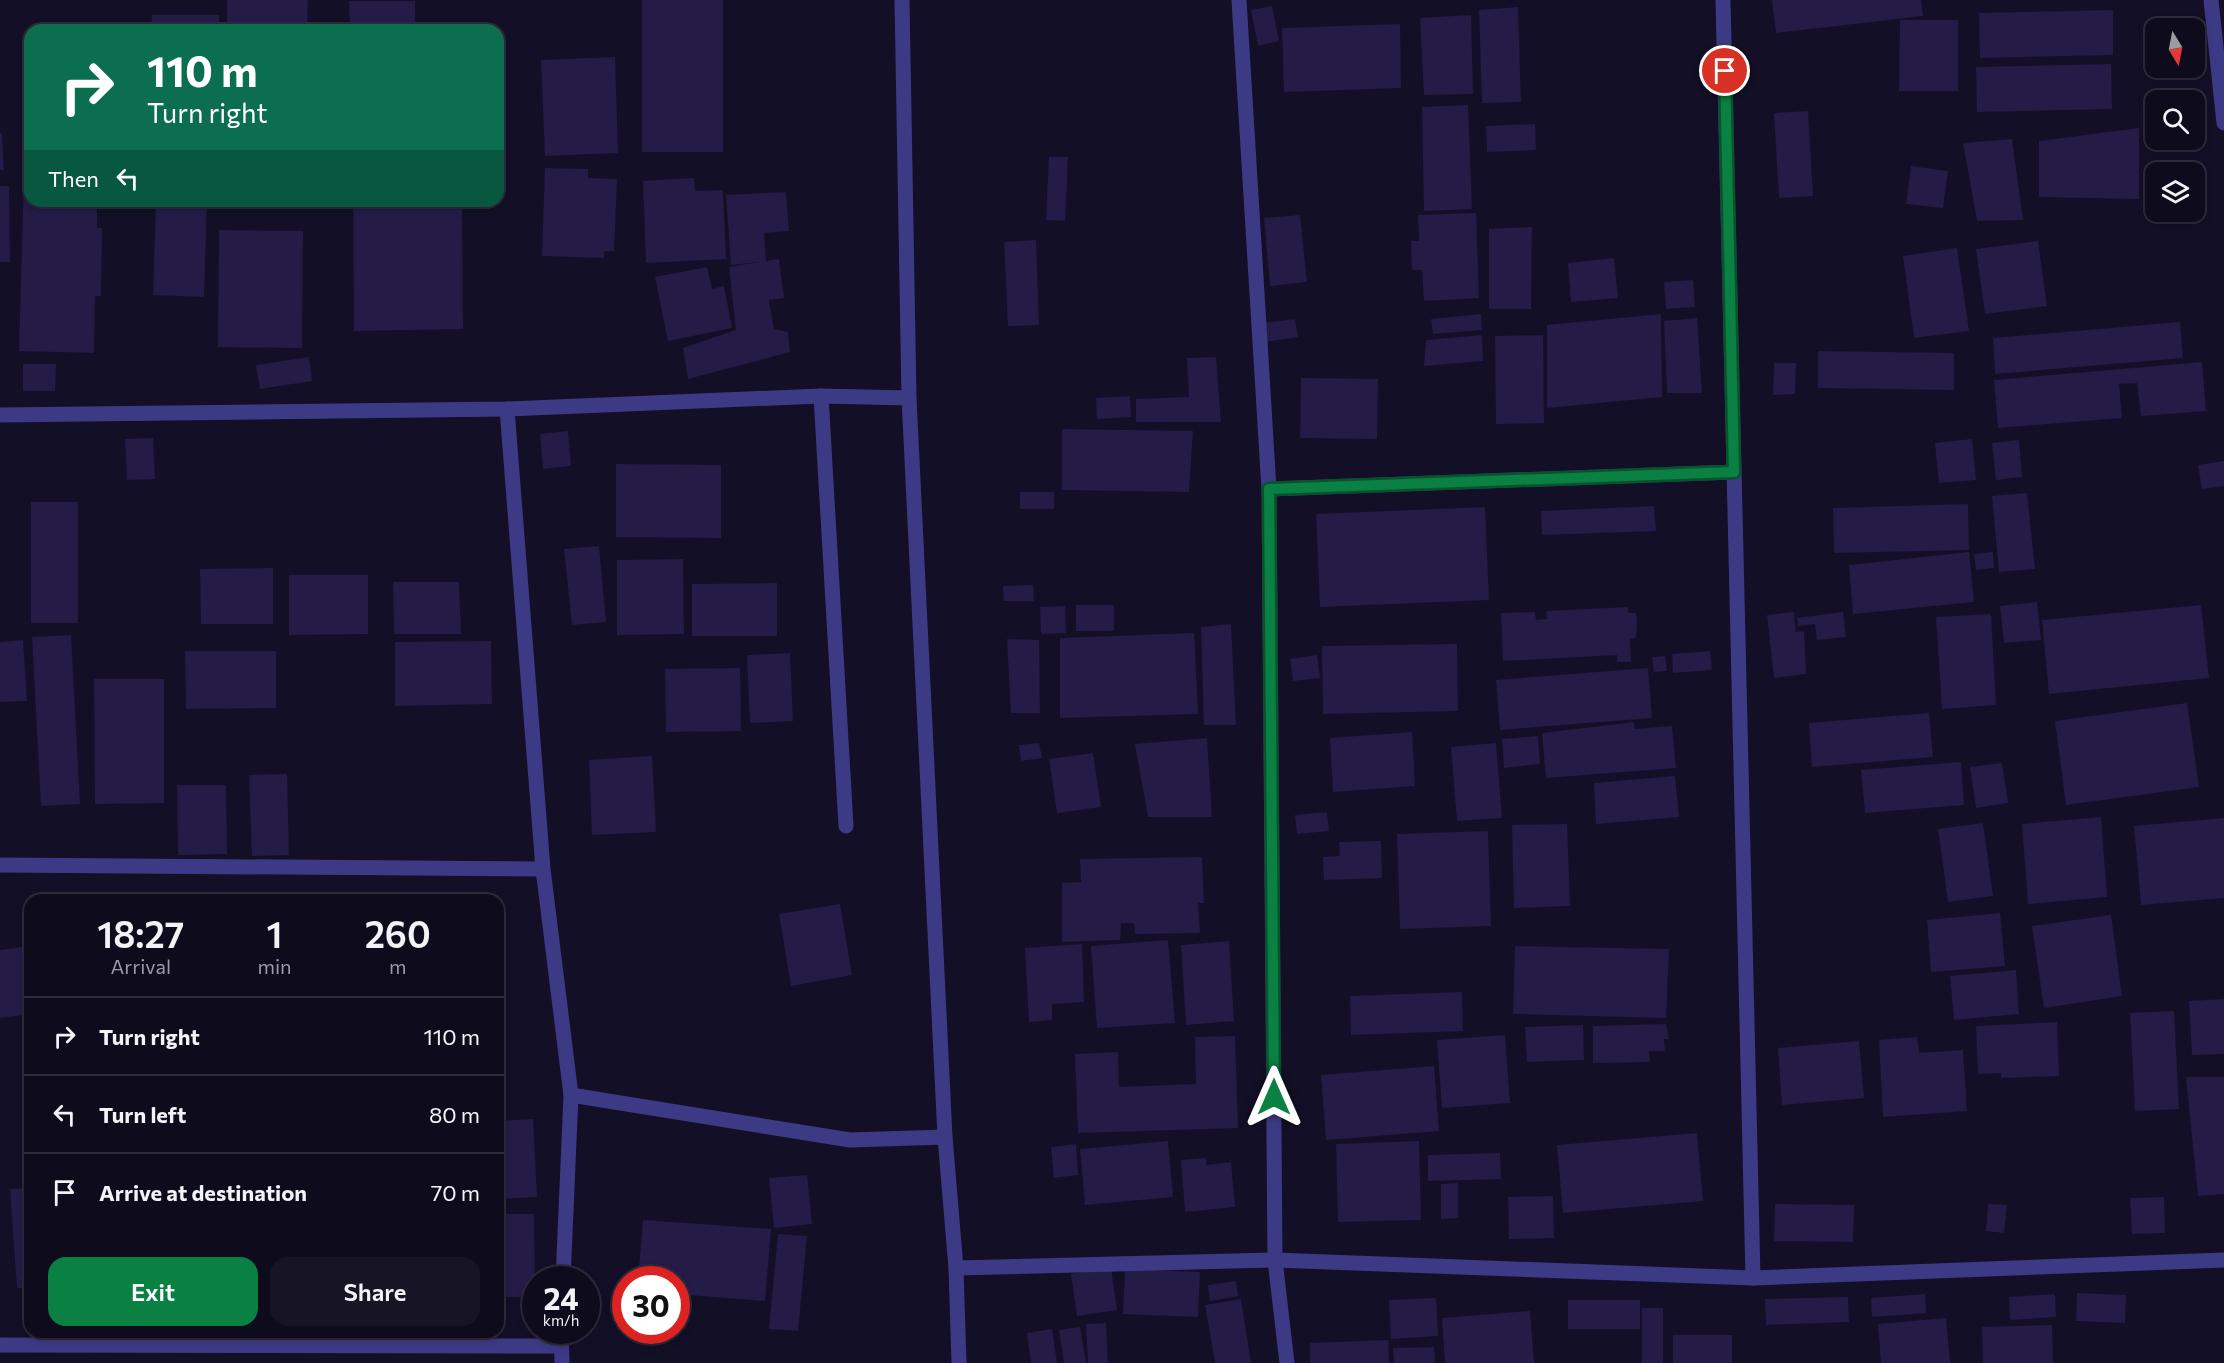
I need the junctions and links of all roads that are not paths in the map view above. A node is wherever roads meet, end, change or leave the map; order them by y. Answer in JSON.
{"nodes":[{"id":1,"x":902,"y":0,"type":"edge"},
{"id":2,"x":1239,"y":0,"type":"edge"},
{"id":3,"x":1723,"y":0,"type":"edge"},
{"id":4,"x":2211,"y":0,"type":"edge"},
{"id":5,"x":2224,"y":123,"type":"edge"},
{"id":6,"x":821,"y":396,"type":"junction"},
{"id":7,"x":909,"y":398,"type":"junction"},
{"id":8,"x":507,"y":409,"type":"junction"},
{"id":9,"x":0,"y":415,"type":"edge"},
{"id":10,"x":1734,"y":472,"type":"junction"},
{"id":11,"x":1269,"y":489,"type":"junction"},
{"id":12,"x":846,"y":826,"type":"dead end"},
{"id":13,"x":0,"y":865,"type":"edge"},
{"id":14,"x":543,"y":869,"type":"junction"},
{"id":15,"x":570,"y":1095,"type":"junction"},
{"id":16,"x":945,"y":1137,"type":"junction"},
{"id":17,"x":1275,"y":1260,"type":"junction"},
{"id":18,"x":2224,"y":1260,"type":"edge"},
{"id":19,"x":564,"y":1266,"type":"edge"},
{"id":20,"x":956,"y":1268,"type":"junction"},
{"id":21,"x":1753,"y":1278,"type":"junction"},
{"id":22,"x":522,"y":1338,"type":"edge"},
{"id":23,"x":560,"y":1344,"type":"edge"},
{"id":24,"x":0,"y":1345,"type":"edge"},
{"id":25,"x":562,"y":1363,"type":"edge"},
{"id":26,"x":959,"y":1363,"type":"edge"},
{"id":27,"x":1287,"y":1363,"type":"edge"}],
"edges":[{"from":1,"to":7,"type":"street"},
{"from":2,"to":11,"type":"street"},
{"from":3,"to":10,"type":"street"},
{"from":4,"to":5,"type":"street"},
{"from":6,"to":7,"type":"street"},
{"from":6,"to":8,"type":"street"},
{"from":6,"to":12,"type":"street"},
{"from":7,"to":16,"type":"street"},
{"from":8,"to":9,"type":"street"},
{"from":8,"to":14,"type":"street"},
{"from":10,"to":11,"type":"street"},
{"from":10,"to":21,"type":"street"},
{"from":11,"to":17,"type":"street"},
{"from":13,"to":14,"type":"street"},
{"from":14,"to":15,"type":"street"},
{"from":15,"to":16,"type":"street"},
{"from":15,"to":19,"type":"street"},
{"from":16,"to":20,"type":"street"},
{"from":17,"to":20,"type":"street"},
{"from":17,"to":21,"type":"street"},
{"from":17,"to":27,"type":"street"},
{"from":18,"to":21,"type":"street"},
{"from":20,"to":26,"type":"street"},
{"from":22,"to":24,"type":"street"},
{"from":23,"to":25,"type":"street"}]}
